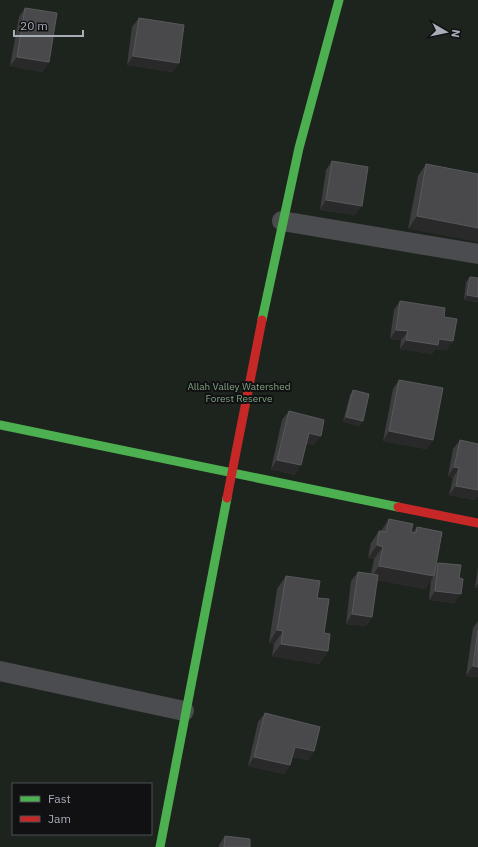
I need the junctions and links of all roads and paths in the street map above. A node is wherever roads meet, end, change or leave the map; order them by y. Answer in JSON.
{"nodes":[{"id":1,"x":339,"y":0,"type":"edge"},
{"id":2,"x":282,"y":221,"type":"junction"},
{"id":3,"x":478,"y":254,"type":"edge"},
{"id":4,"x":0,"y":425,"type":"edge"},
{"id":5,"x":232,"y":472,"type":"junction"},
{"id":6,"x":478,"y":523,"type":"edge"},
{"id":7,"x":0,"y":671,"type":"edge"},
{"id":8,"x":184,"y":711,"type":"junction"},
{"id":9,"x":160,"y":847,"type":"edge"}],
"edges":[{"from":1,"to":2,"type":"street"},
{"from":2,"to":3,"type":"street"},
{"from":2,"to":5,"type":"street"},
{"from":4,"to":5,"type":"street"},
{"from":5,"to":6,"type":"street"},
{"from":5,"to":8,"type":"street"},
{"from":7,"to":8,"type":"street"},
{"from":8,"to":9,"type":"street"}]}
